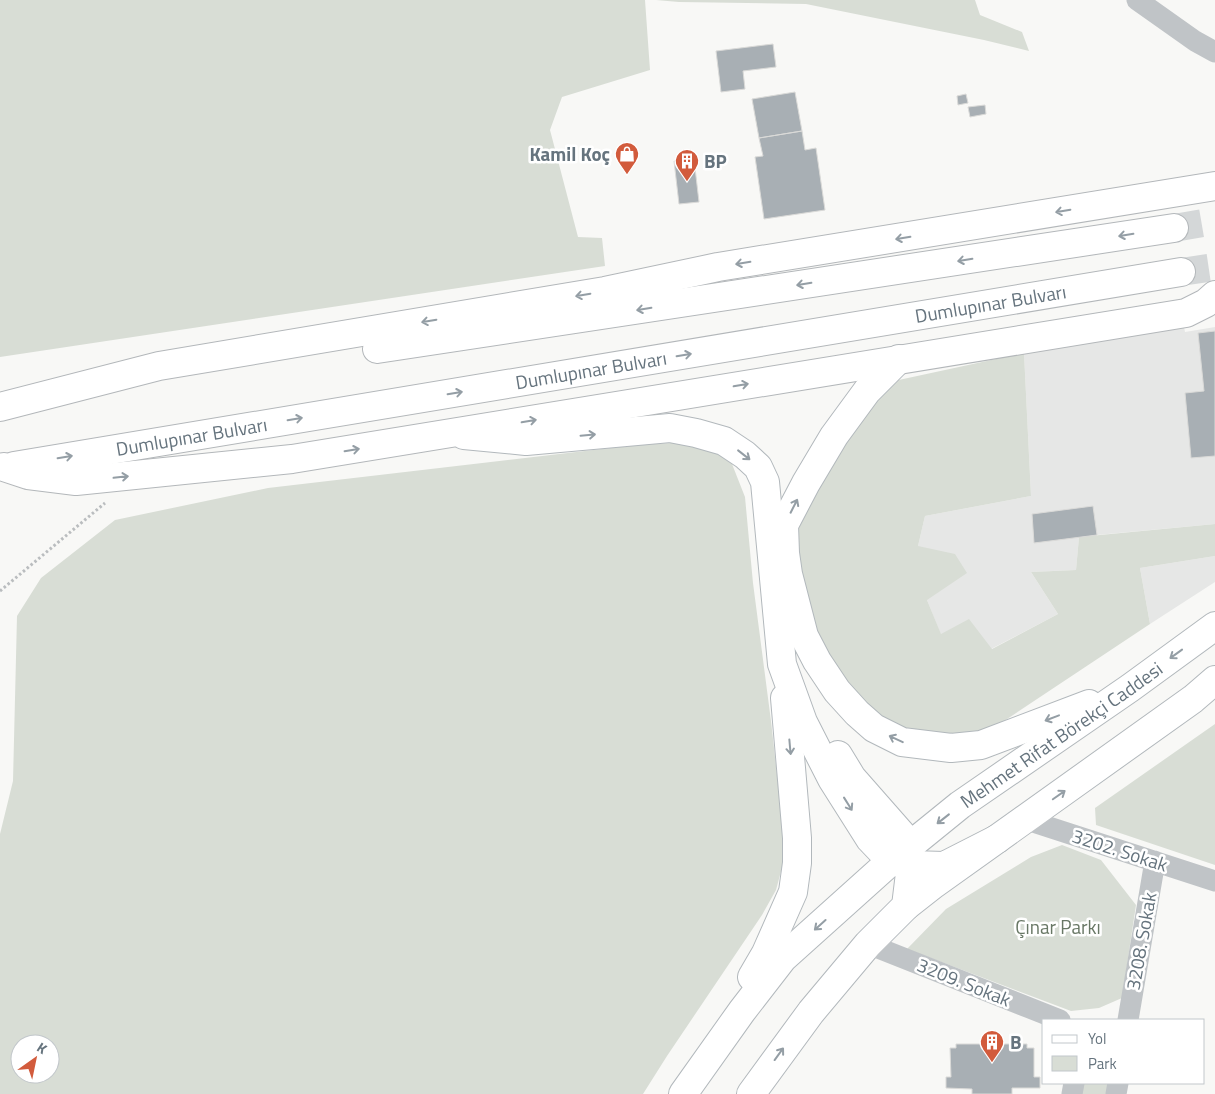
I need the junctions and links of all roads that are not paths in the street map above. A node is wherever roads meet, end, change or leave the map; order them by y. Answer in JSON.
{"nodes":[{"id":1,"x":1137,"y":0,"type":"edge"},
{"id":2,"x":1215,"y":52,"type":"edge"},
{"id":3,"x":1215,"y":186,"type":"edge"},
{"id":4,"x":1169,"y":193,"type":"junction"},
{"id":5,"x":1215,"y":207,"type":"edge"},
{"id":6,"x":1174,"y":228,"type":"tunnel mouth"},
{"id":7,"x":1181,"y":272,"type":"tunnel mouth"},
{"id":8,"x":1215,"y":295,"type":"edge"},
{"id":9,"x":899,"y":359,"type":"junction"},
{"id":10,"x":0,"y":407,"type":"edge"},
{"id":11,"x":453,"y":434,"type":"junction"},
{"id":12,"x":2,"y":468,"type":"edge"},
{"id":13,"x":786,"y":564,"type":"junction"},
{"id":14,"x":1215,"y":626,"type":"edge"},
{"id":15,"x":782,"y":664,"type":"junction"},
{"id":16,"x":1215,"y":680,"type":"edge"},
{"id":17,"x":1130,"y":688,"type":"junction"},
{"id":18,"x":1204,"y":693,"type":"edge"},
{"id":19,"x":1024,"y":819,"type":"junction"},
{"id":20,"x":998,"y":839,"type":"junction"},
{"id":21,"x":904,"y":857,"type":"junction"},
{"id":22,"x":1155,"y":861,"type":"junction"},
{"id":23,"x":1215,"y":881,"type":"edge"},
{"id":24,"x":906,"y":906,"type":"junction"},
{"id":25,"x":868,"y":944,"type":"junction"},
{"id":26,"x":1057,"y":1019,"type":"edge"},
{"id":27,"x":1128,"y":1019,"type":"edge"},
{"id":28,"x":704,"y":1064,"type":"junction"},
{"id":29,"x":683,"y":1094,"type":"edge"},
{"id":30,"x":751,"y":1094,"type":"edge"}],
"edges":[{"from":1,"to":2,"type":"street"},
{"from":3,"to":4,"type":"main road"},
{"from":4,"to":5,"type":"main road"},
{"from":4,"to":10,"type":"main road","one_way":true},
{"from":6,"to":10,"type":"main road","one_way":true},
{"from":12,"to":7,"type":"main road","name":"Dumlupınar Bulvarı","one_way":true},
{"from":8,"to":9,"type":"main road"},
{"from":11,"to":9,"type":"main road","one_way":true},
{"from":13,"to":9,"type":"main road","one_way":true},
{"from":12,"to":11,"type":"main road","one_way":true},
{"from":11,"to":15,"type":"main road","one_way":true},
{"from":17,"to":13,"type":"main road","one_way":true},
{"from":13,"to":21,"type":"main road"},
{"from":14,"to":17,"type":"main road","name":"Mehmet Rifat Börekçi Caddesi","one_way":true},
{"from":15,"to":21,"type":"main road","one_way":true},
{"from":15,"to":28,"type":"main road","one_way":true},
{"from":16,"to":18,"type":"main road"},
{"from":17,"to":21,"type":"main road","name":"Mehmet Rifat Börekçi Caddesi","one_way":true},
{"from":19,"to":18,"type":"main road","one_way":true},
{"from":19,"to":20,"type":"main road"},
{"from":19,"to":22,"type":"street","name":"3202. Sokak"},
{"from":20,"to":21,"type":"main road"},
{"from":20,"to":24,"type":"main road"},
{"from":21,"to":24,"type":"main road"},
{"from":21,"to":28,"type":"main road","name":"Mehmet Rifat Börekçi Caddesi","one_way":true},
{"from":22,"to":23,"type":"street","name":"3202. Sokak"},
{"from":22,"to":27,"type":"street","name":"3208. Sokak"},
{"from":24,"to":25,"type":"main road"},
{"from":25,"to":26,"type":"street","name":"3209. Sokak"},
{"from":30,"to":25,"type":"main road","one_way":true},
{"from":28,"to":29,"type":"main road","name":"Mehmet Rifat Börekçi Caddesi"}]}
